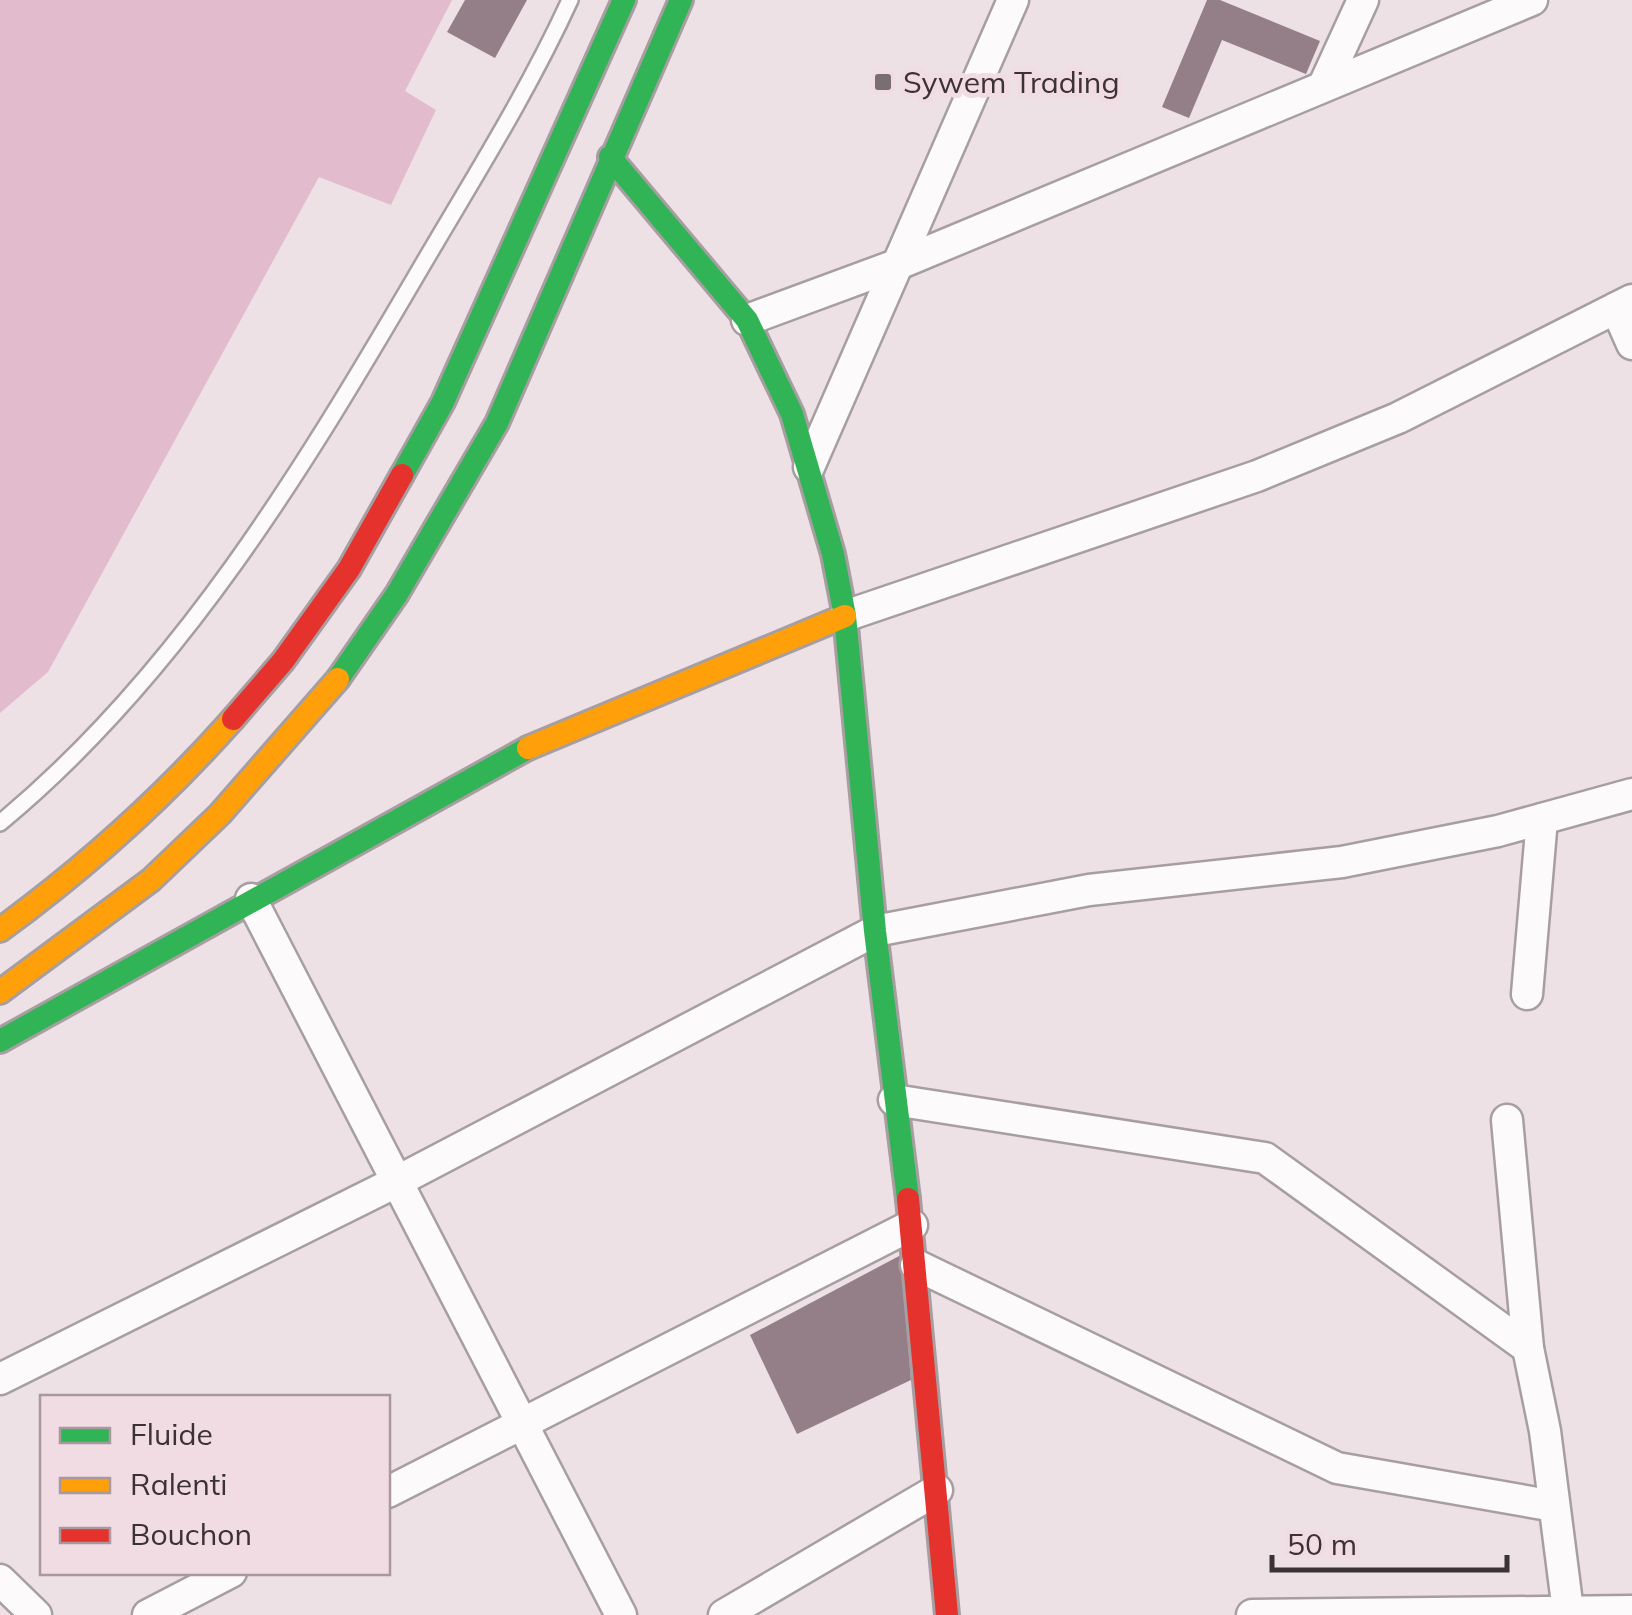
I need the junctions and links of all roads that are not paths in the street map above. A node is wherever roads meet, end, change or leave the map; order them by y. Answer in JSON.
{"nodes":[{"id":1,"x":570,"y":0,"type":"edge"},
{"id":2,"x":624,"y":0,"type":"edge"},
{"id":3,"x":681,"y":0,"type":"edge"},
{"id":4,"x":1012,"y":0,"type":"edge"},
{"id":5,"x":1363,"y":0,"type":"edge"},
{"id":6,"x":1532,"y":0,"type":"edge"},
{"id":7,"x":1324,"y":84,"type":"junction"},
{"id":8,"x":610,"y":157,"type":"junction"},
{"id":9,"x":896,"y":265,"type":"junction"},
{"id":10,"x":1624,"y":304,"type":"edge"},
{"id":11,"x":747,"y":320,"type":"junction"},
{"id":12,"x":1632,"y":344,"type":"edge"},
{"id":13,"x":809,"y":467,"type":"junction"},
{"id":14,"x":845,"y":616,"type":"junction"},
{"id":15,"x":1632,"y":794,"type":"edge"},
{"id":16,"x":1542,"y":819,"type":"junction"},
{"id":17,"x":0,"y":822,"type":"edge"},
{"id":18,"x":251,"y":899,"type":"junction"},
{"id":19,"x":0,"y":930,"type":"edge"},
{"id":20,"x":875,"y":931,"type":"junction"},
{"id":21,"x":0,"y":992,"type":"edge"},
{"id":22,"x":1527,"y":994,"type":"dead end"},
{"id":23,"x":0,"y":1041,"type":"edge"},
{"id":24,"x":894,"y":1100,"type":"junction"},
{"id":25,"x":1507,"y":1120,"type":"dead end"},
{"id":26,"x":396,"y":1182,"type":"junction"},
{"id":27,"x":912,"y":1224,"type":"junction"},
{"id":28,"x":916,"y":1265,"type":"junction"},
{"id":29,"x":1528,"y":1348,"type":"junction"},
{"id":30,"x":0,"y":1380,"type":"edge"},
{"id":31,"x":522,"y":1423,"type":"junction"},
{"id":32,"x":937,"y":1490,"type":"junction"},
{"id":33,"x":390,"y":1491,"type":"edge"},
{"id":34,"x":1554,"y":1506,"type":"junction"},
{"id":35,"x":225,"y":1575,"type":"edge"},
{"id":36,"x":0,"y":1580,"type":"edge"},
{"id":37,"x":1632,"y":1611,"type":"edge"},
{"id":38,"x":1568,"y":1612,"type":"junction"},
{"id":39,"x":36,"y":1615,"type":"edge"},
{"id":40,"x":148,"y":1615,"type":"edge"},
{"id":41,"x":620,"y":1615,"type":"edge"},
{"id":42,"x":724,"y":1615,"type":"edge"},
{"id":43,"x":948,"y":1615,"type":"edge"},
{"id":44,"x":963,"y":1615,"type":"edge"},
{"id":45,"x":1252,"y":1615,"type":"edge"}],
"edges":[{"from":1,"to":17,"type":"lane"},
{"from":2,"to":19,"type":"main road"},
{"from":3,"to":8,"type":"main road"},
{"from":4,"to":9,"type":"street"},
{"from":5,"to":7,"type":"street"},
{"from":6,"to":7,"type":"street"},
{"from":7,"to":9,"type":"street"},
{"from":8,"to":11,"type":"main road"},
{"from":8,"to":21,"type":"main road"},
{"from":9,"to":11,"type":"street"},
{"from":9,"to":13,"type":"street"},
{"from":10,"to":12,"type":"street"},
{"from":10,"to":14,"type":"street"},
{"from":11,"to":13,"type":"main road"},
{"from":13,"to":14,"type":"main road"},
{"from":14,"to":18,"type":"main road"},
{"from":14,"to":20,"type":"main road"},
{"from":15,"to":16,"type":"street"},
{"from":16,"to":20,"type":"street"},
{"from":16,"to":22,"type":"street"},
{"from":18,"to":23,"type":"main road"},
{"from":18,"to":26,"type":"street"},
{"from":20,"to":24,"type":"main road"},
{"from":20,"to":26,"type":"street"},
{"from":24,"to":27,"type":"main road"},
{"from":24,"to":29,"type":"street"},
{"from":25,"to":29,"type":"street"},
{"from":26,"to":30,"type":"street"},
{"from":26,"to":31,"type":"street"},
{"from":27,"to":28,"type":"main road"},
{"from":27,"to":31,"type":"street"},
{"from":28,"to":32,"type":"main road"},
{"from":28,"to":34,"type":"street"},
{"from":29,"to":34,"type":"street"},
{"from":31,"to":33,"type":"street"},
{"from":31,"to":41,"type":"street"},
{"from":32,"to":42,"type":"street"},
{"from":32,"to":43,"type":"main road"},
{"from":34,"to":38,"type":"street"},
{"from":35,"to":40,"type":"street"},
{"from":36,"to":39,"type":"street"},
{"from":37,"to":38,"type":"street"},
{"from":38,"to":45,"type":"street"},
{"from":43,"to":44,"type":"street"}]}
